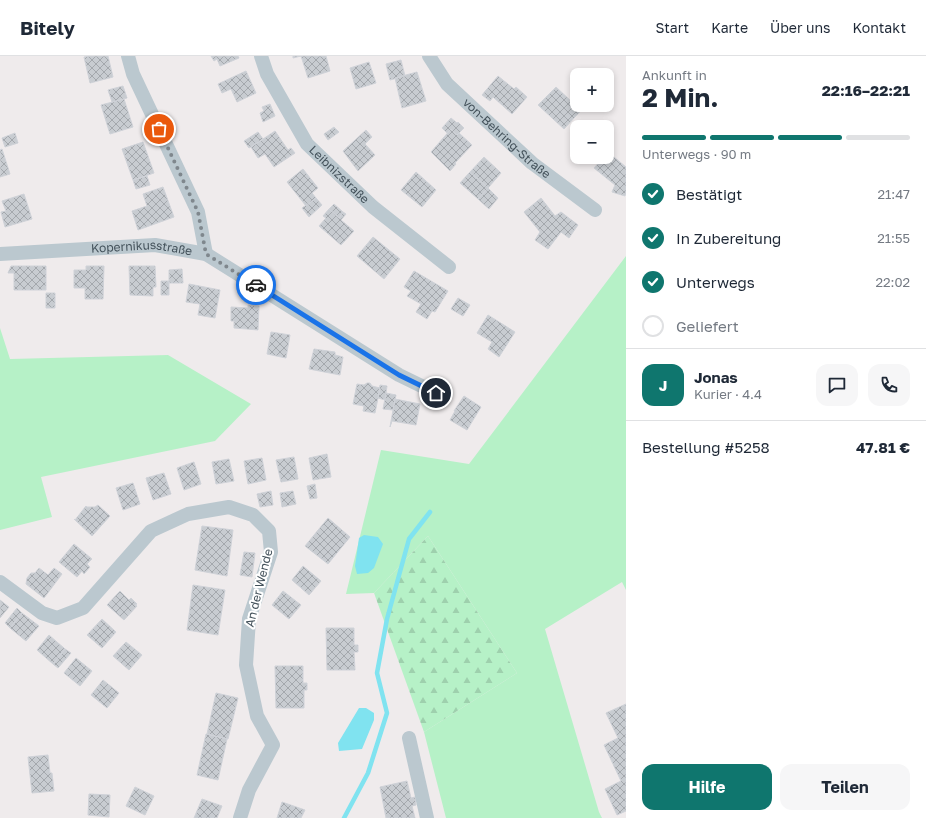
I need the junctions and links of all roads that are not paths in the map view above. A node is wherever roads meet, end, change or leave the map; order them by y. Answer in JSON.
{"nodes":[{"id":1,"x":128,"y":56,"type":"edge"},
{"id":2,"x":261,"y":56,"type":"edge"},
{"id":3,"x":429,"y":56,"type":"edge"},
{"id":4,"x":595,"y":210,"type":"dead end"},
{"id":5,"x":0,"y":254,"type":"edge"},
{"id":6,"x":206,"y":254,"type":"junction"},
{"id":7,"x":450,"y":267,"type":"dead end"},
{"id":8,"x":436,"y":393,"type":"dead end"},
{"id":9,"x":0,"y":582,"type":"edge"},
{"id":10,"x":409,"y":738,"type":"dead end"},
{"id":11,"x":240,"y":818,"type":"edge"},
{"id":12,"x":427,"y":818,"type":"edge"}],
"edges":[{"from":1,"to":6,"type":"street"},
{"from":2,"to":7,"type":"street","name":"Leibnizstraße"},
{"from":3,"to":4,"type":"street","name":"von-Behring-Straße"},
{"from":5,"to":6,"type":"street","name":"Kopernikusstraße"},
{"from":6,"to":8,"type":"street","name":"Kopernikusstraße"},
{"from":9,"to":11,"type":"street","name":"An der Wende"},
{"from":10,"to":12,"type":"street"}]}
